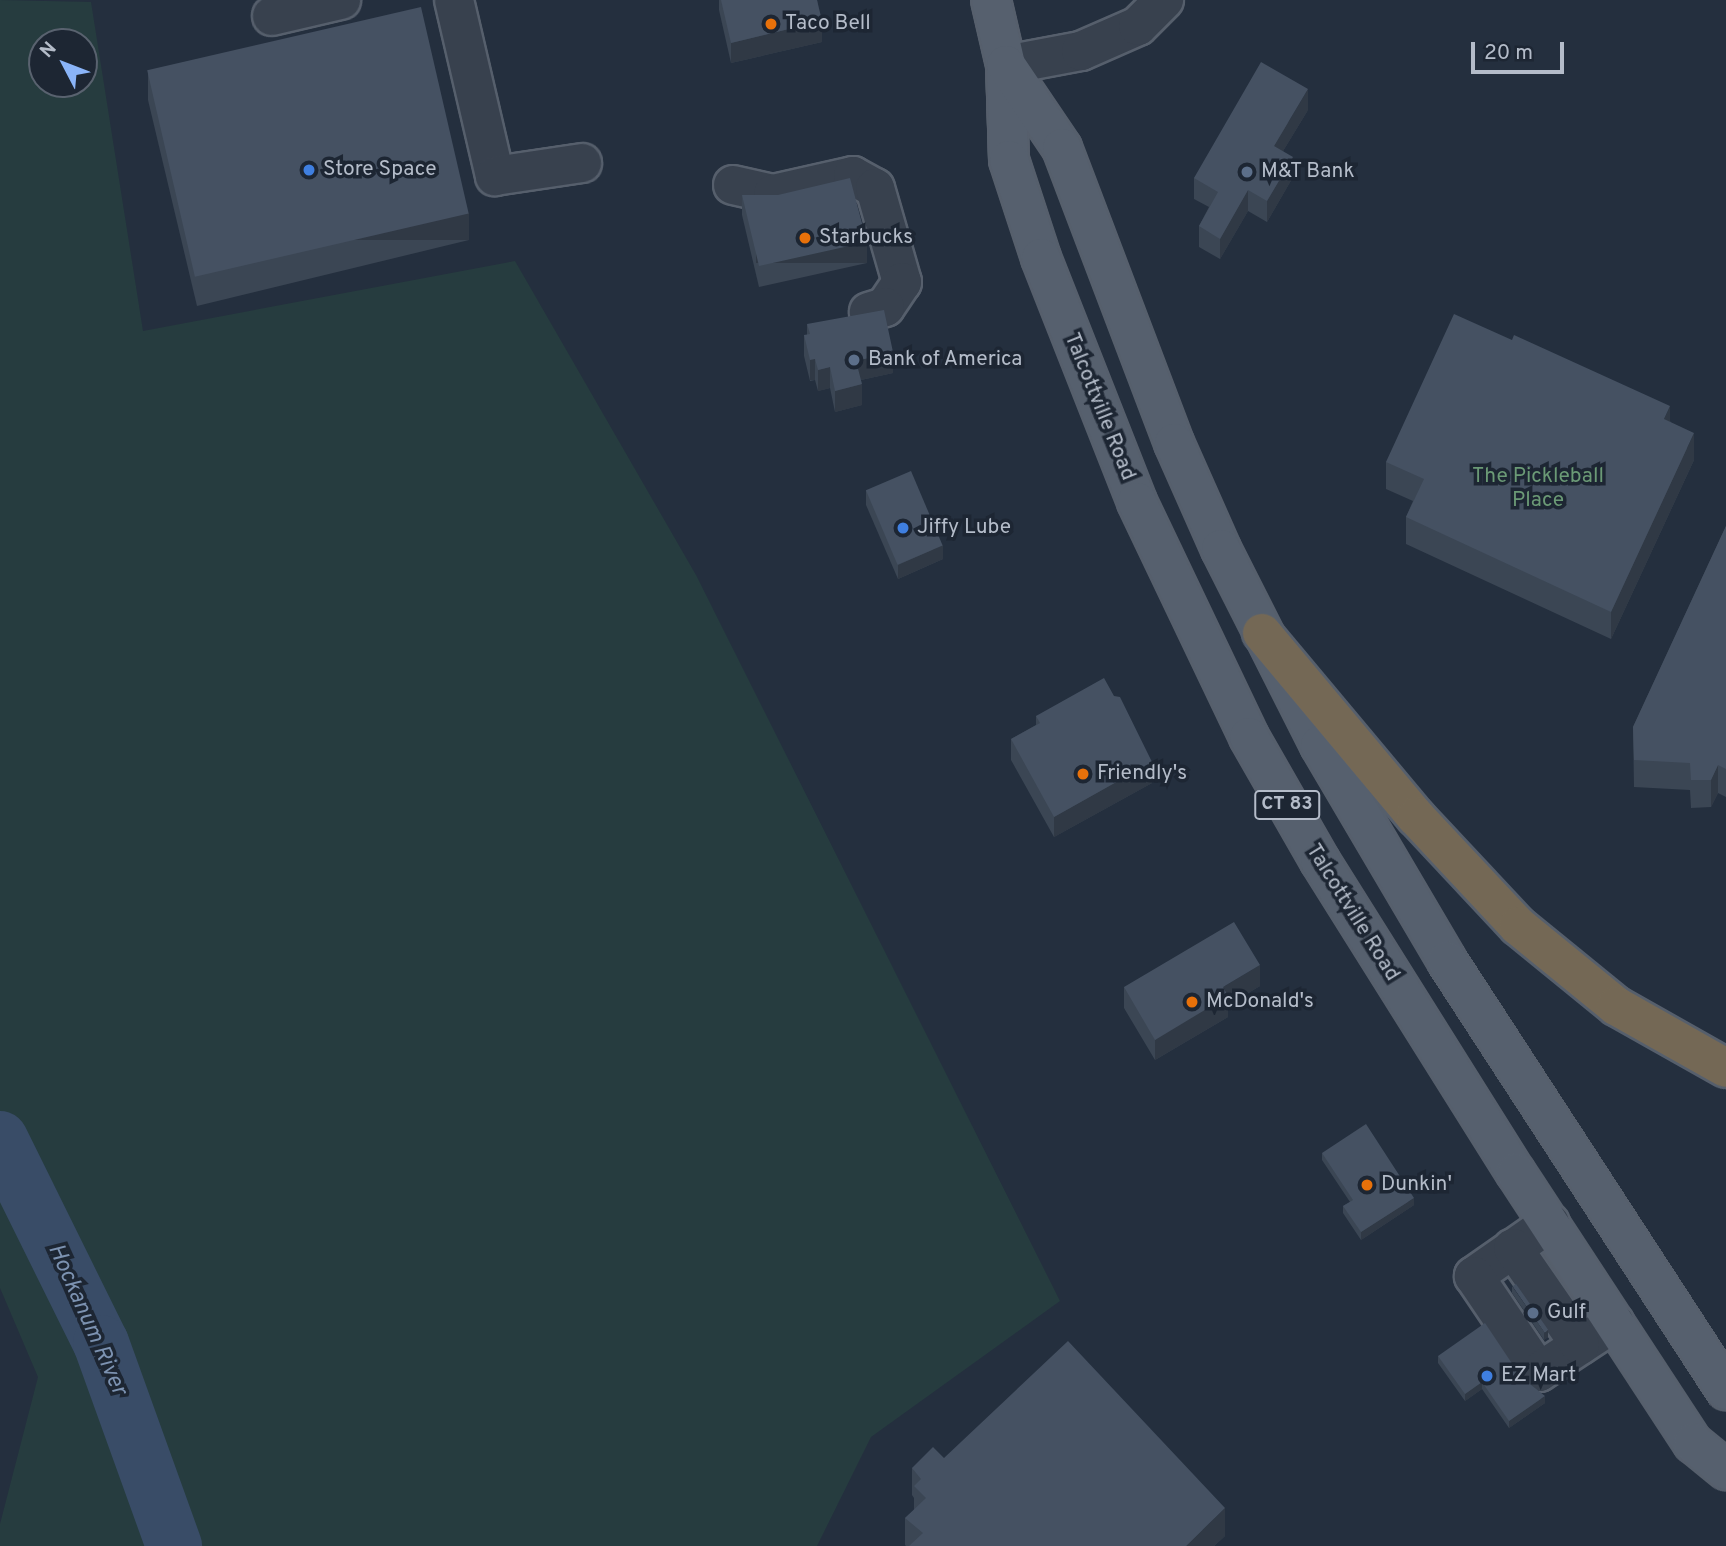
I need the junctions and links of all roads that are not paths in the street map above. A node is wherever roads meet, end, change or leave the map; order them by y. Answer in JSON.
{"nodes":[{"id":1,"x":341,"y":0,"type":"edge"},
{"id":2,"x":454,"y":0,"type":"edge"},
{"id":3,"x":991,"y":0,"type":"edge"},
{"id":4,"x":1164,"y":0,"type":"edge"},
{"id":5,"x":272,"y":16,"type":"dead end"},
{"id":6,"x":1006,"y":65,"type":"junction"},
{"id":7,"x":582,"y":163,"type":"dead end"},
{"id":8,"x":733,"y":185,"type":"dead end"},
{"id":9,"x":869,"y":312,"type":"edge"},
{"id":10,"x":1262,"y":633,"type":"junction"},
{"id":11,"x":1320,"y":861,"type":"junction"},
{"id":12,"x":1389,"y":865,"type":"junction"},
{"id":13,"x":1726,"y":1068,"type":"edge"},
{"id":14,"x":1550,"y":1223,"type":"junction"},
{"id":15,"x":1614,"y":1323,"type":"junction"},
{"id":16,"x":1719,"y":1379,"type":"edge"},
{"id":17,"x":1655,"y":1385,"type":"junction"},
{"id":18,"x":1726,"y":1470,"type":"edge"}],
"edges":[{"from":1,"to":5,"type":"street"},
{"from":2,"to":7,"type":"street"},
{"from":3,"to":6,"type":"main road","name":"Talcottville Road","number":"CT 83"},
{"from":4,"to":6,"type":"street"},
{"from":6,"to":10,"type":"main road","name":"Talcottville Road","number":"CT 83"},
{"from":6,"to":11,"type":"main road","name":"Talcottville Road","number":"CT 83"},
{"from":8,"to":9,"type":"street"},
{"from":10,"to":12,"type":"main road","name":"Talcottville Road","number":"CT 83"},
{"from":10,"to":13,"type":"highway"},
{"from":11,"to":12,"type":"main road"},
{"from":11,"to":14,"type":"main road","name":"Talcottville Road","number":"CT 83"},
{"from":12,"to":16,"type":"main road","name":"Talcottville Road","number":"CT 83"},
{"from":14,"to":15,"type":"main road","name":"Talcottville Road","number":"CT 83"},
{"from":14,"to":15,"type":"street"},
{"from":15,"to":17,"type":"main road","name":"Talcottville Road","number":"CT 83"},
{"from":16,"to":17,"type":"main road"},
{"from":17,"to":18,"type":"main road","name":"Talcottville Road","number":"CT 83"}]}
